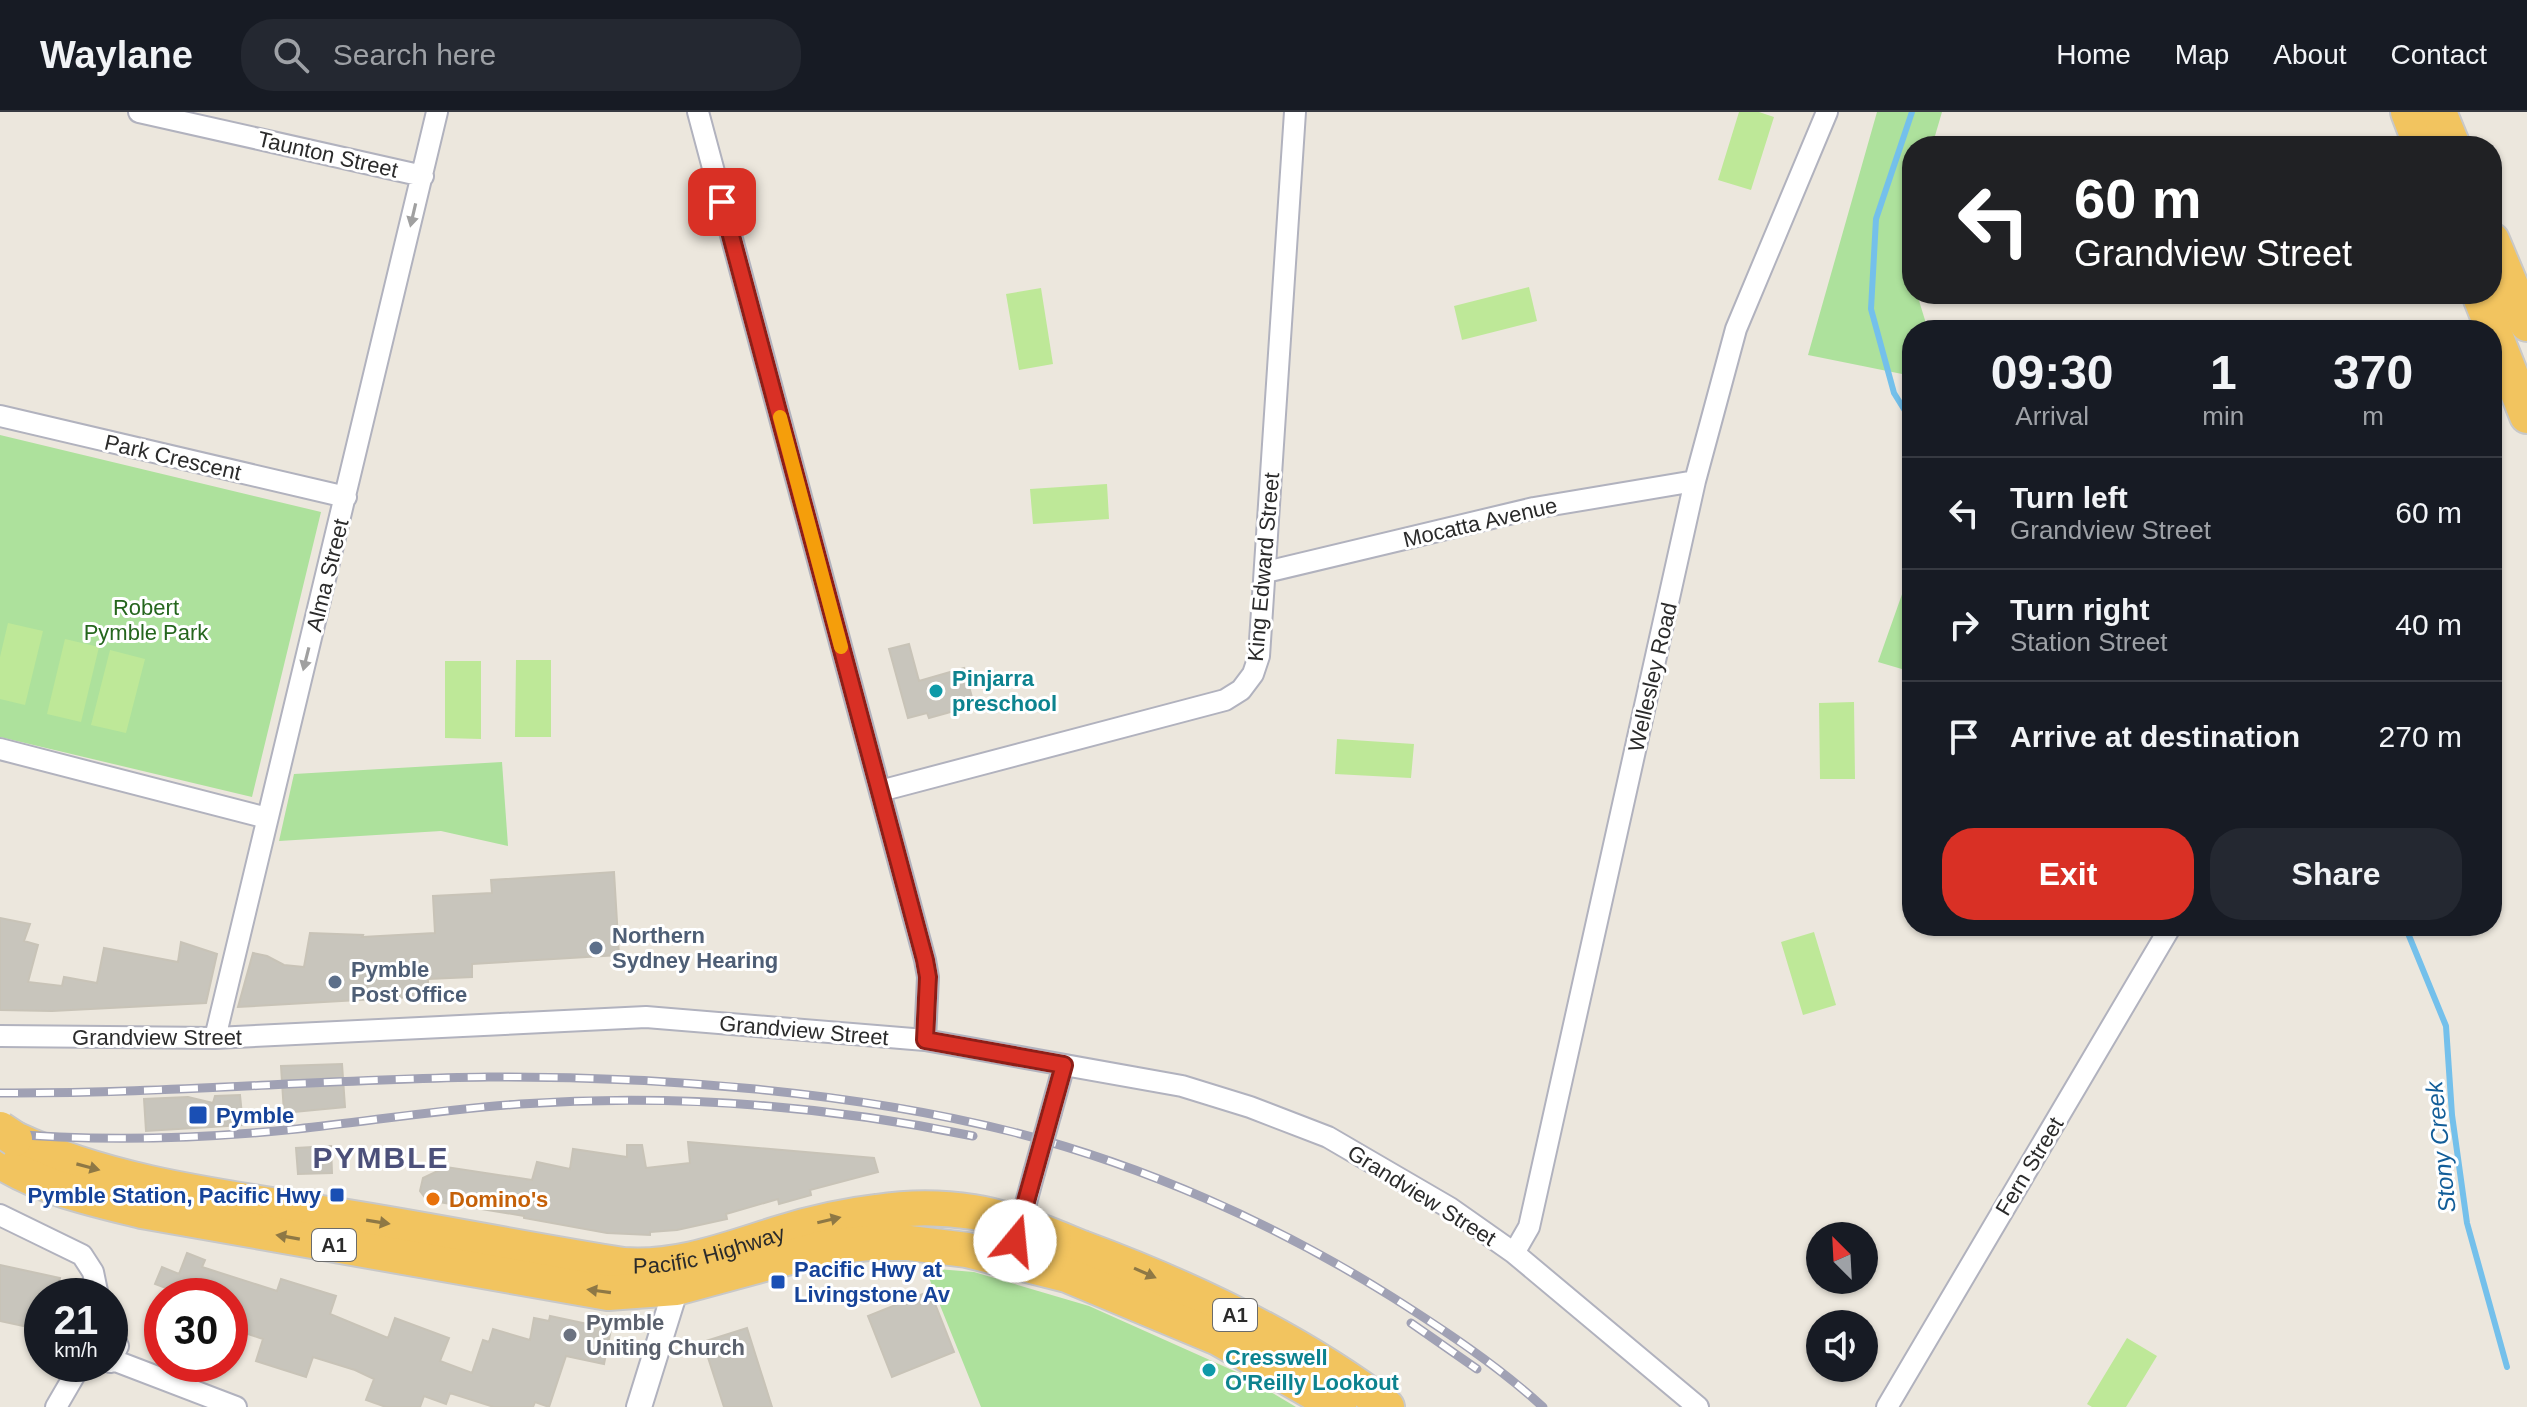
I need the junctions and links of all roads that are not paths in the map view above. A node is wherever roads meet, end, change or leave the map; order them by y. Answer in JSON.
{"nodes":[{"id":1,"x":139,"y":112,"type":"edge"},
{"id":2,"x":437,"y":112,"type":"edge"},
{"id":3,"x":698,"y":112,"type":"edge"},
{"id":4,"x":1295,"y":112,"type":"edge"},
{"id":5,"x":1827,"y":112,"type":"edge"},
{"id":6,"x":2408,"y":112,"type":"edge"},
{"id":7,"x":2439,"y":112,"type":"edge"},
{"id":8,"x":2417,"y":136,"type":"edge"},
{"id":9,"x":2449,"y":136,"type":"edge"},
{"id":10,"x":423,"y":176,"type":"junction"},
{"id":11,"x":2502,"y":264,"type":"edge"},
{"id":12,"x":2527,"y":324,"type":"edge"},
{"id":13,"x":2502,"y":381,"type":"edge"},
{"id":14,"x":0,"y":416,"type":"edge"},
{"id":15,"x":2527,"y":416,"type":"edge"},
{"id":16,"x":1695,"y":481,"type":"junction"},
{"id":17,"x":346,"y":497,"type":"junction"},
{"id":18,"x":1266,"y":572,"type":"junction"},
{"id":19,"x":0,"y":749,"type":"edge"},
{"id":20,"x":880,"y":791,"type":"junction"},
{"id":21,"x":267,"y":818,"type":"junction"},
{"id":22,"x":2165,"y":936,"type":"edge"},
{"id":23,"x":0,"y":1036,"type":"edge"},
{"id":24,"x":215,"y":1038,"type":"junction"},
{"id":25,"x":925,"y":1040,"type":"junction"},
{"id":26,"x":1064,"y":1065,"type":"junction"},
{"id":27,"x":5,"y":1143,"type":"edge"},
{"id":28,"x":0,"y":1215,"type":"edge"},
{"id":29,"x":1019,"y":1223,"type":"junction"},
{"id":30,"x":1514,"y":1253,"type":"junction"},
{"id":31,"x":1011,"y":1259,"type":"junction"},
{"id":32,"x":675,"y":1276,"type":"junction"},
{"id":33,"x":94,"y":1278,"type":"edge"},
{"id":34,"x":128,"y":1368,"type":"edge"},
{"id":35,"x":71,"y":1382,"type":"edge"},
{"id":36,"x":56,"y":1407,"type":"edge"},
{"id":37,"x":236,"y":1407,"type":"edge"},
{"id":38,"x":639,"y":1407,"type":"edge"},
{"id":39,"x":1339,"y":1407,"type":"edge"},
{"id":40,"x":1387,"y":1407,"type":"edge"},
{"id":41,"x":1698,"y":1407,"type":"edge"},
{"id":42,"x":1887,"y":1407,"type":"edge"}],
"edges":[{"from":1,"to":10,"type":"street","name":"Taunton Street"},
{"from":2,"to":10,"type":"street","name":"Alma Street"},
{"from":3,"to":20,"type":"street"},
{"from":4,"to":18,"type":"street","name":"King Edward Street"},
{"from":5,"to":16,"type":"street","name":"Wellesley Road"},
{"from":6,"to":8,"type":"highway"},
{"from":7,"to":9,"type":"highway"},
{"from":10,"to":17,"type":"street","name":"Alma Street","one_way":true},
{"from":11,"to":12,"type":"highway"},
{"from":13,"to":15,"type":"highway"},
{"from":14,"to":17,"type":"street","name":"Park Crescent"},
{"from":16,"to":18,"type":"street","name":"Mocatta Avenue"},
{"from":16,"to":30,"type":"street","name":"Wellesley Road"},
{"from":17,"to":21,"type":"street","name":"Alma Street","one_way":true},
{"from":18,"to":20,"type":"street","name":"King Edward Street"},
{"from":19,"to":21,"type":"street"},
{"from":20,"to":25,"type":"street"},
{"from":21,"to":24,"type":"street","name":"Alma Street"},
{"from":22,"to":42,"type":"street","name":"Fern Street"},
{"from":23,"to":24,"type":"street","name":"Grandview Street"},
{"from":24,"to":25,"type":"street","name":"Grandview Street"},
{"from":25,"to":26,"type":"street","name":"Grandview Street"},
{"from":26,"to":29,"type":"street","bridge":true},
{"from":26,"to":30,"type":"street","name":"Grandview Street"},
{"from":27,"to":32,"type":"highway","name":"Pacific Highway","number":"A1"},
{"from":28,"to":33,"type":"street"},
{"from":29,"to":31,"type":"street"},
{"from":32,"to":29,"type":"highway","name":"Pacific Highway","number":"A1","one_way":true},
{"from":29,"to":40,"type":"highway","name":"Pacific Highway","number":"A1","one_way":true},
{"from":30,"to":41,"type":"street","name":"Grandview Street"},
{"from":31,"to":32,"type":"highway","name":"Pacific Highway","number":"A1"},
{"from":31,"to":39,"type":"highway","name":"Pacific Highway","number":"A1"},
{"from":32,"to":38,"type":"street"},
{"from":34,"to":37,"type":"street"},
{"from":35,"to":36,"type":"street"}]}
